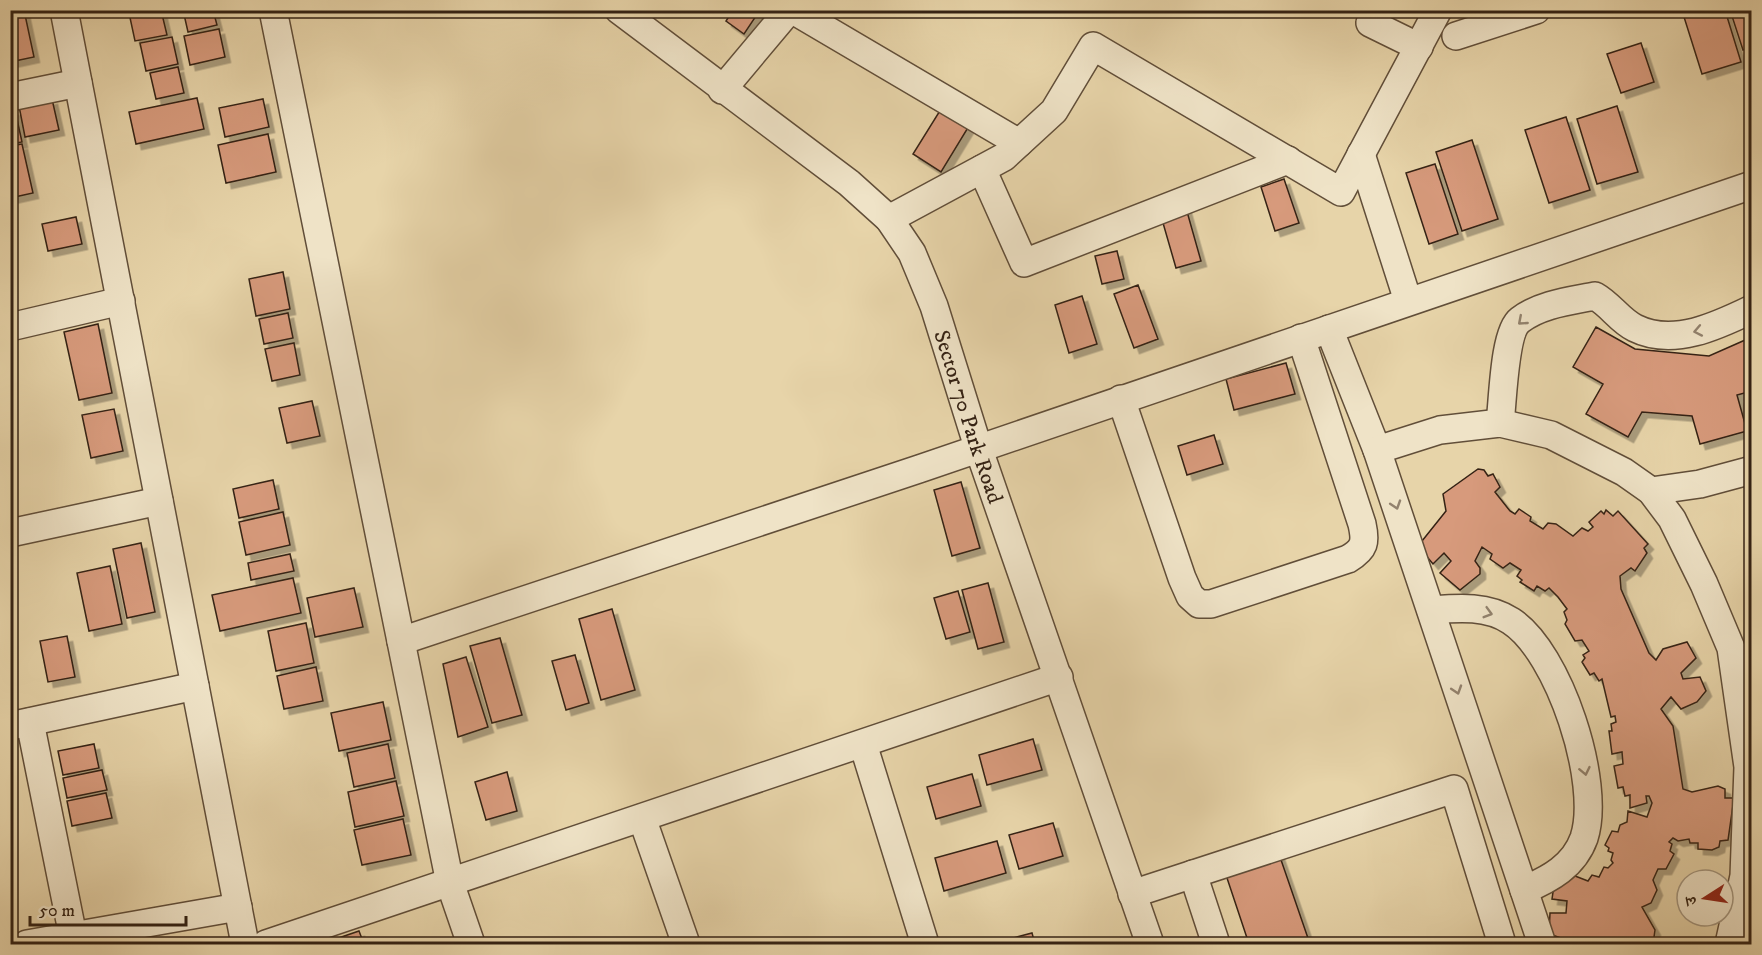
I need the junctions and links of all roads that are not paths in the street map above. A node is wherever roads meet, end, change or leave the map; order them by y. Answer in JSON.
{"nodes":[{"id":1,"x":64,"y":10,"type":"edge"},
{"id":2,"x":273,"y":10,"type":"edge"},
{"id":3,"x":619,"y":10,"type":"edge"},
{"id":4,"x":791,"y":10,"type":"edge"},
{"id":5,"x":1438,"y":10,"type":"edge"},
{"id":6,"x":1536,"y":10,"type":"edge"},
{"id":7,"x":1370,"y":23,"type":"dead end"},
{"id":8,"x":1456,"y":36,"type":"dead end"},
{"id":9,"x":1419,"y":47,"type":"junction"},
{"id":10,"x":78,"y":83,"type":"junction"},
{"id":11,"x":722,"y":90,"type":"junction"},
{"id":12,"x":10,"y":96,"type":"edge"},
{"id":13,"x":1019,"y":143,"type":"junction"},
{"id":14,"x":1361,"y":154,"type":"junction"},
{"id":15,"x":1288,"y":160,"type":"junction"},
{"id":16,"x":982,"y":169,"type":"junction"},
{"id":17,"x":1752,"y":185,"type":"edge"},
{"id":18,"x":889,"y":219,"type":"junction"},
{"id":19,"x":121,"y":301,"type":"junction"},
{"id":20,"x":1408,"y":301,"type":"junction"},
{"id":21,"x":1752,"y":309,"type":"edge"},
{"id":22,"x":10,"y":327,"type":"edge"},
{"id":23,"x":1329,"y":329,"type":"junction"},
{"id":24,"x":1301,"y":338,"type":"junction"},
{"id":25,"x":1120,"y":399,"type":"junction"},
{"id":26,"x":1500,"y":423,"type":"junction"},
{"id":27,"x":978,"y":447,"type":"junction"},
{"id":28,"x":1377,"y":450,"type":"junction"},
{"id":29,"x":1752,"y":470,"type":"edge"},
{"id":30,"x":1651,"y":491,"type":"junction"},
{"id":31,"x":159,"y":501,"type":"junction"},
{"id":32,"x":10,"y":533,"type":"edge"},
{"id":33,"x":1431,"y":610,"type":"junction"},
{"id":34,"x":401,"y":642,"type":"junction"},
{"id":35,"x":1059,"y":677,"type":"junction"},
{"id":36,"x":195,"y":686,"type":"junction"},
{"id":37,"x":20,"y":724,"type":"edge"},
{"id":38,"x":863,"y":744,"type":"junction"},
{"id":39,"x":642,"y":818,"type":"junction"},
{"id":40,"x":1193,"y":874,"type":"junction"},
{"id":41,"x":450,"y":883,"type":"junction"},
{"id":42,"x":1524,"y":890,"type":"junction"},
{"id":43,"x":1132,"y":894,"type":"junction"},
{"id":44,"x":238,"y":907,"type":"junction"},
{"id":45,"x":87,"y":938,"type":"edge"},
{"id":46,"x":27,"y":945,"type":"edge"},
{"id":47,"x":245,"y":945,"type":"edge"},
{"id":48,"x":266,"y":945,"type":"edge"},
{"id":49,"x":471,"y":945,"type":"edge"},
{"id":50,"x":687,"y":945,"type":"edge"},
{"id":51,"x":925,"y":945,"type":"edge"},
{"id":52,"x":1149,"y":945,"type":"edge"},
{"id":53,"x":1216,"y":945,"type":"edge"},
{"id":54,"x":1502,"y":945,"type":"edge"},
{"id":55,"x":1542,"y":945,"type":"edge"},
{"id":56,"x":1729,"y":945,"type":"edge"}],
"edges":[{"from":1,"to":10,"type":"street"},
{"from":2,"to":34,"type":"street"},
{"from":3,"to":11,"type":"street","name":"Sector 70 Park Road"},
{"from":4,"to":11,"type":"street"},
{"from":4,"to":13,"type":"street"},
{"from":5,"to":9,"type":"street"},
{"from":6,"to":8,"type":"street"},
{"from":7,"to":9,"type":"street"},
{"from":9,"to":14,"type":"street"},
{"from":10,"to":12,"type":"street"},
{"from":10,"to":19,"type":"street"},
{"from":11,"to":18,"type":"street","name":"Sector 70 Park Road"},
{"from":13,"to":15,"type":"street"},
{"from":13,"to":16,"type":"street"},
{"from":14,"to":15,"type":"street"},
{"from":14,"to":20,"type":"street"},
{"from":15,"to":16,"type":"street"},
{"from":16,"to":18,"type":"street"},
{"from":17,"to":20,"type":"street"},
{"from":18,"to":27,"type":"street","name":"Sector 70 Park Road"},
{"from":19,"to":22,"type":"street"},
{"from":19,"to":31,"type":"street"},
{"from":20,"to":23,"type":"street"},
{"from":21,"to":26,"type":"street","one_way":true},
{"from":23,"to":24,"type":"street"},
{"from":23,"to":28,"type":"street"},
{"from":24,"to":25,"type":"street"},
{"from":24,"to":25,"type":"street"},
{"from":25,"to":27,"type":"street"},
{"from":26,"to":28,"type":"street"},
{"from":26,"to":30,"type":"street"},
{"from":27,"to":34,"type":"street"},
{"from":27,"to":35,"type":"street","name":"Sector 70 Park Road"},
{"from":28,"to":33,"type":"street","one_way":true},
{"from":29,"to":30,"type":"street"},
{"from":30,"to":56,"type":"street"},
{"from":31,"to":32,"type":"street"},
{"from":31,"to":36,"type":"street"},
{"from":33,"to":42,"type":"street","one_way":true},
{"from":33,"to":42,"type":"street","one_way":true},
{"from":34,"to":41,"type":"street"},
{"from":35,"to":38,"type":"street"},
{"from":35,"to":43,"type":"street","name":"Sector 70 Park Road"},
{"from":36,"to":37,"type":"street"},
{"from":36,"to":44,"type":"street"},
{"from":37,"to":45,"type":"street"},
{"from":38,"to":39,"type":"street"},
{"from":38,"to":51,"type":"street"},
{"from":39,"to":41,"type":"street"},
{"from":39,"to":50,"type":"street"},
{"from":40,"to":43,"type":"street"},
{"from":40,"to":53,"type":"street"},
{"from":40,"to":54,"type":"street"},
{"from":41,"to":48,"type":"street"},
{"from":41,"to":49,"type":"street"},
{"from":42,"to":55,"type":"street"},
{"from":43,"to":52,"type":"street","name":"Sector 70 Park Road"},
{"from":44,"to":45,"type":"street"},
{"from":44,"to":47,"type":"street"},
{"from":45,"to":46,"type":"street"}]}
